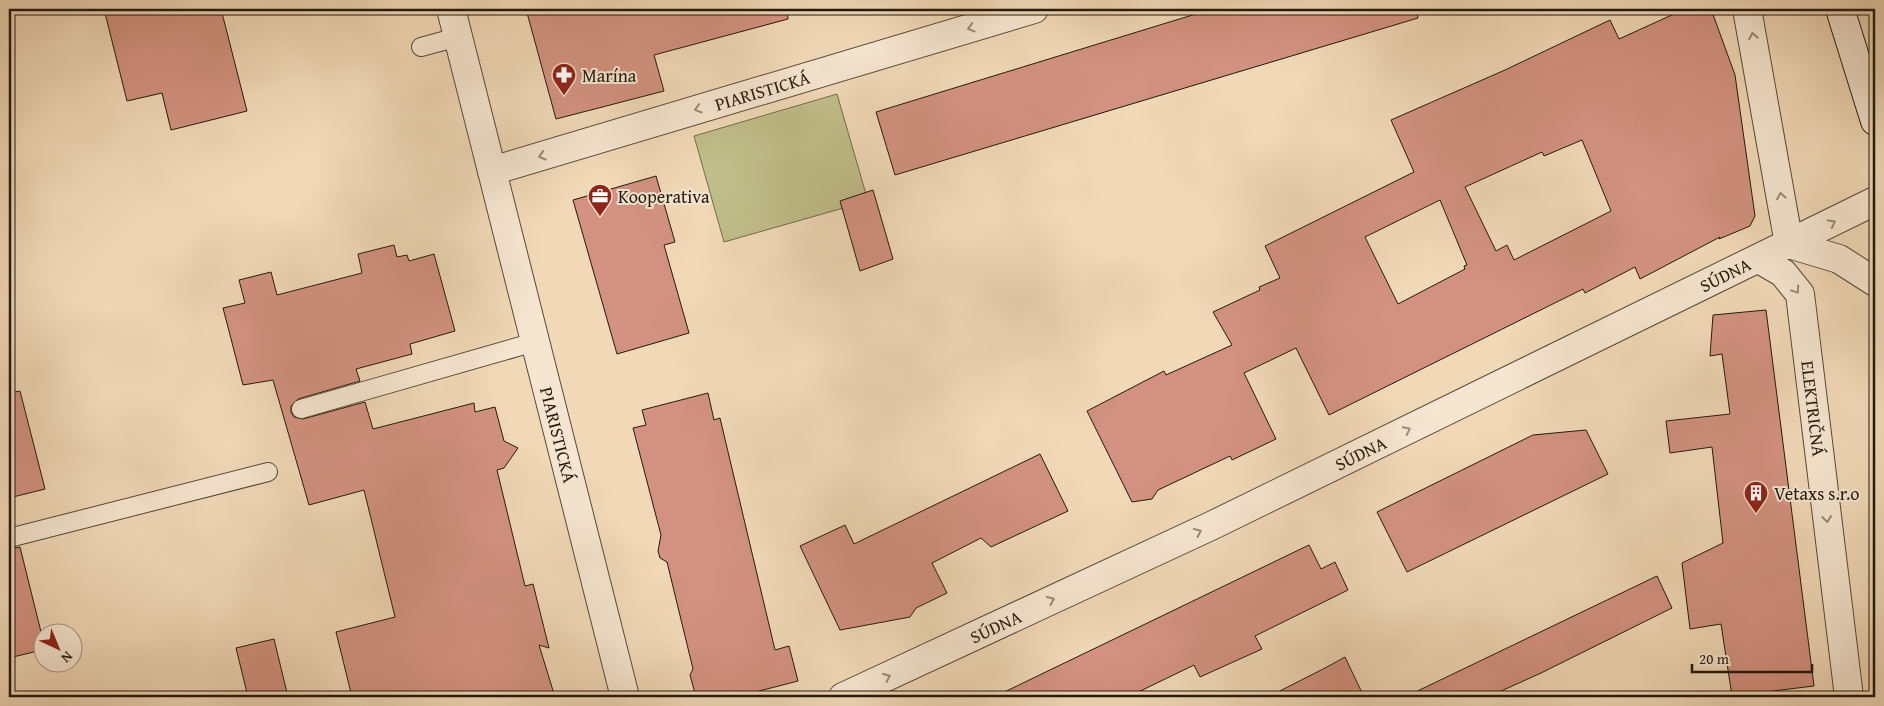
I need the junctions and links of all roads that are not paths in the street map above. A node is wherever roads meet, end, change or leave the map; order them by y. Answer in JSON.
{"nodes":[{"id":1,"x":452,"y":9,"type":"edge"},
{"id":2,"x":1034,"y":9,"type":"edge"},
{"id":3,"x":1747,"y":9,"type":"edge"},
{"id":4,"x":1840,"y":9,"type":"edge"},
{"id":5,"x":458,"y":37,"type":"junction"},
{"id":6,"x":421,"y":46,"type":"dead end"},
{"id":7,"x":1875,"y":122,"type":"edge"},
{"id":8,"x":492,"y":171,"type":"junction"},
{"id":9,"x":1875,"y":201,"type":"edge"},
{"id":10,"x":1790,"y":244,"type":"junction"},
{"id":11,"x":1759,"y":259,"type":"junction"},
{"id":12,"x":1875,"y":282,"type":"edge"},
{"id":13,"x":535,"y":342,"type":"junction"},
{"id":14,"x":300,"y":409,"type":"dead end"},
{"id":15,"x":268,"y":472,"type":"dead end"},
{"id":16,"x":9,"y":538,"type":"edge"},
{"id":17,"x":625,"y":697,"type":"edge"},
{"id":18,"x":843,"y":697,"type":"edge"},
{"id":19,"x":1849,"y":697,"type":"edge"}],
"edges":[{"from":1,"to":5,"type":"street","name":"PIARISTICKÁ"},
{"from":2,"to":8,"type":"street","name":"PIARISTICKÁ","one_way":true},
{"from":10,"to":3,"type":"street","one_way":true},
{"from":4,"to":7,"type":"street"},
{"from":5,"to":6,"type":"lane"},
{"from":5,"to":8,"type":"street","name":"PIARISTICKÁ"},
{"from":8,"to":13,"type":"street","name":"PIARISTICKÁ"},
{"from":10,"to":9,"type":"street","name":"SÚDNA","one_way":true},
{"from":10,"to":11,"type":"street","name":"SÚDNA"},
{"from":10,"to":12,"type":"street"},
{"from":18,"to":11,"type":"street","name":"SÚDNA","one_way":true},
{"from":11,"to":19,"type":"street","name":"ELEKTRIČNÁ","one_way":true},
{"from":13,"to":14,"type":"lane"},
{"from":13,"to":17,"type":"street","name":"PIARISTICKÁ"},
{"from":15,"to":16,"type":"lane"}]}
